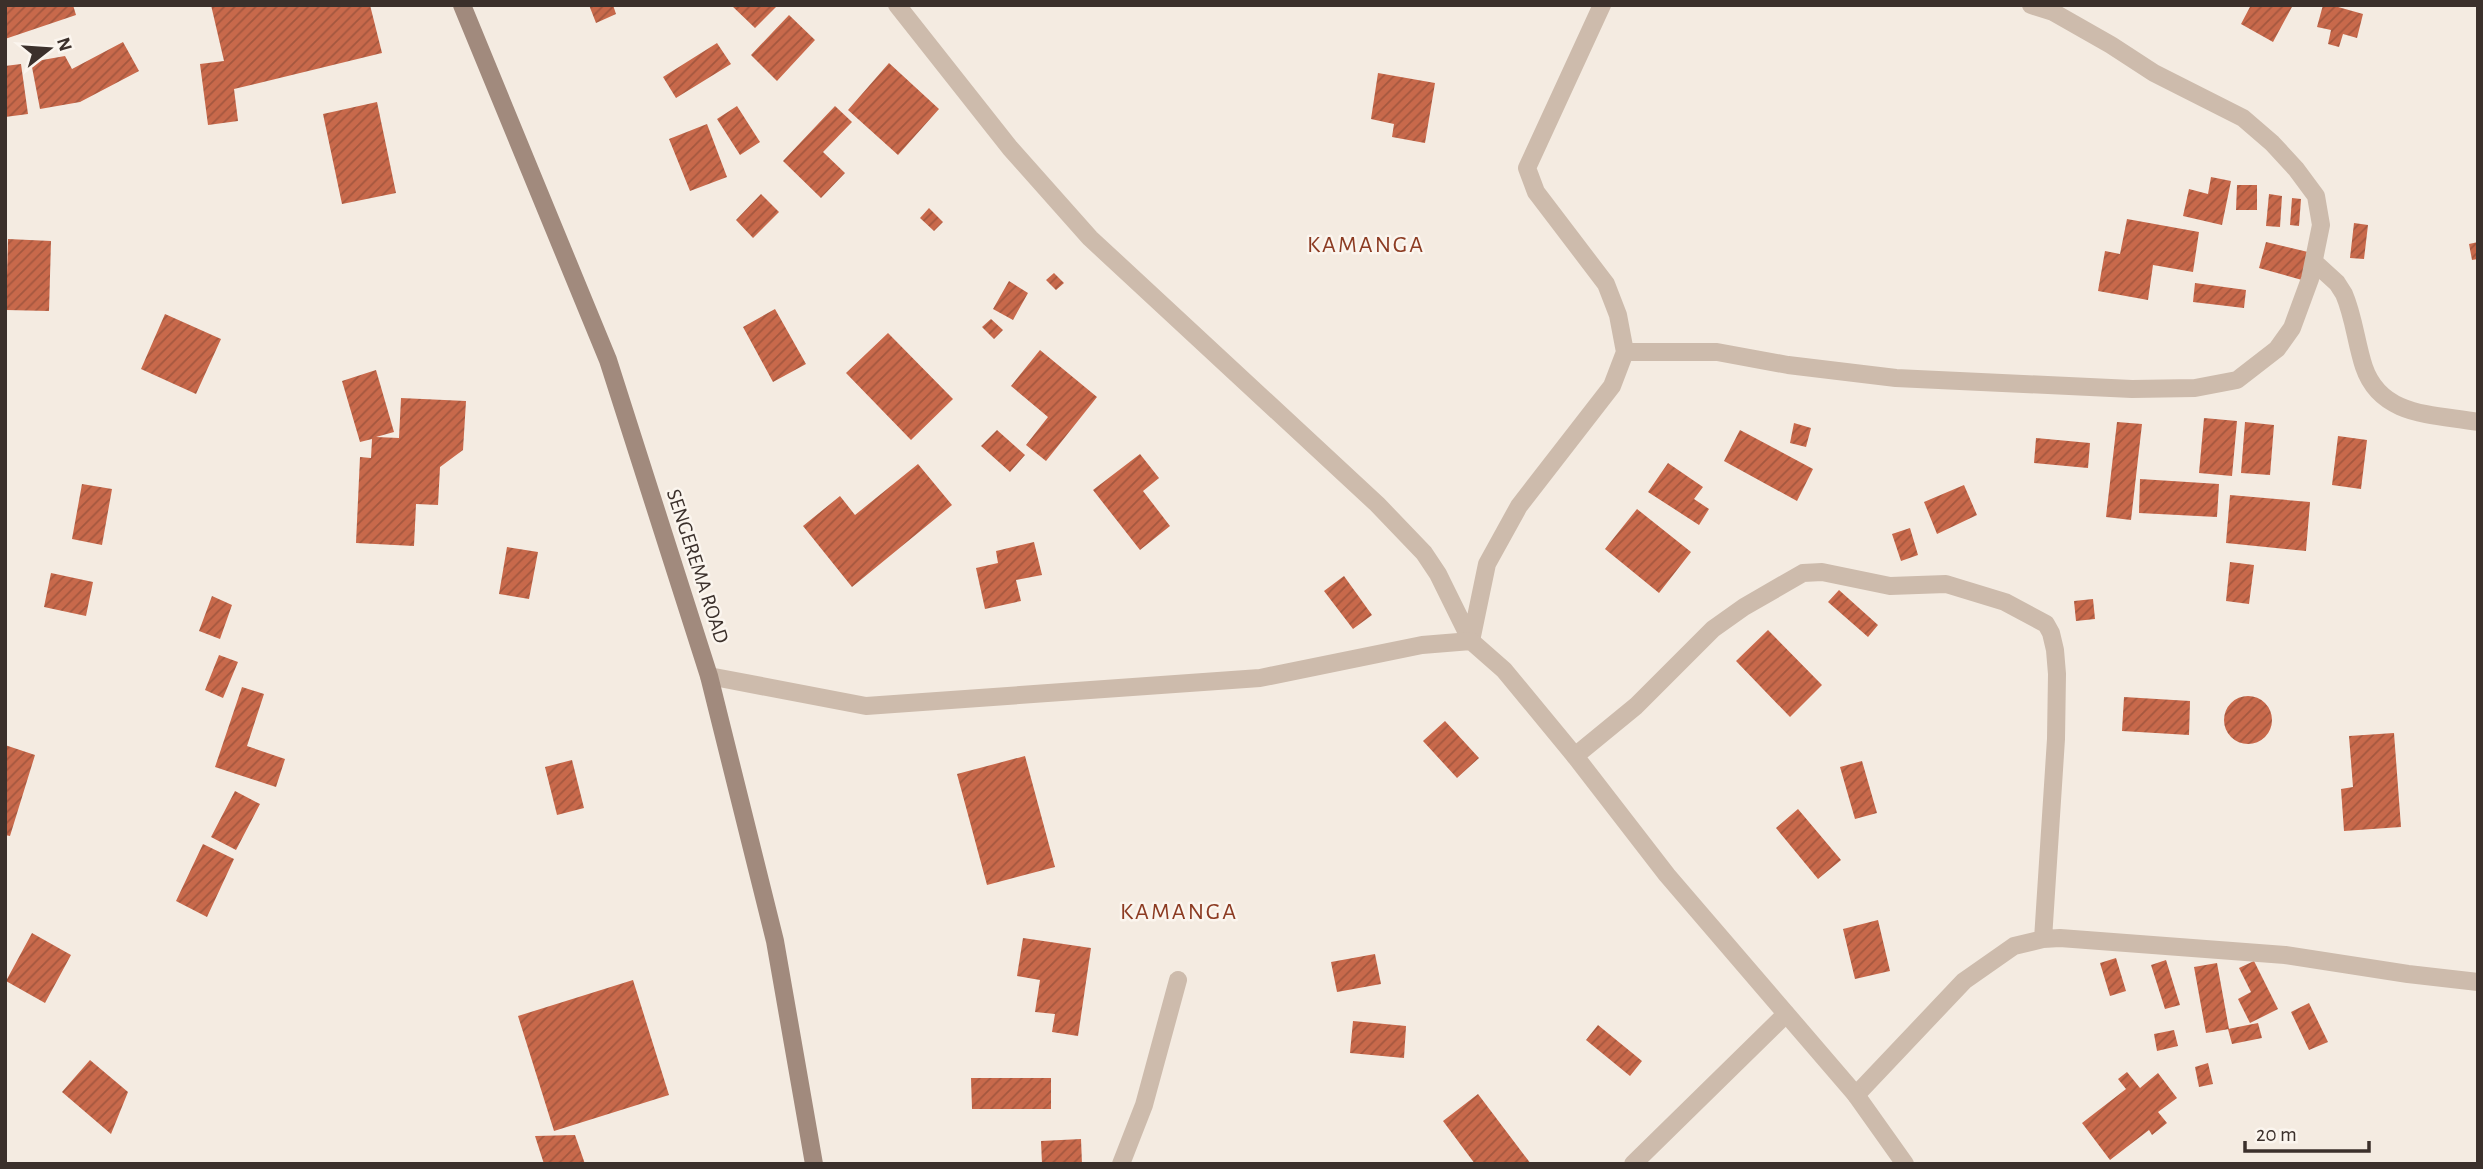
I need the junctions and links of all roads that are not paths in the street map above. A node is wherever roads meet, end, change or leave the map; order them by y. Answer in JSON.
{"nodes":[{"id":1,"x":463,"y":5,"type":"edge"},
{"id":2,"x":897,"y":5,"type":"edge"},
{"id":3,"x":1602,"y":5,"type":"edge"},
{"id":4,"x":2031,"y":5,"type":"edge"},
{"id":5,"x":914,"y":13,"type":"edge"},
{"id":6,"x":2314,"y":262,"type":"junction"},
{"id":7,"x":1625,"y":352,"type":"junction"},
{"id":8,"x":2478,"y":422,"type":"edge"},
{"id":9,"x":1471,"y":641,"type":"junction"},
{"id":10,"x":709,"y":676,"type":"junction"},
{"id":11,"x":1575,"y":756,"type":"junction"},
{"id":12,"x":2043,"y":939,"type":"junction"},
{"id":13,"x":1178,"y":979,"type":"dead end"},
{"id":14,"x":2478,"y":982,"type":"edge"},
{"id":15,"x":1786,"y":1014,"type":"junction"},
{"id":16,"x":1856,"y":1095,"type":"junction"},
{"id":17,"x":814,"y":1164,"type":"edge"},
{"id":18,"x":1121,"y":1164,"type":"edge"},
{"id":19,"x":1633,"y":1164,"type":"edge"},
{"id":20,"x":1905,"y":1164,"type":"edge"}],
"edges":[{"from":1,"to":10,"type":"main road","name":"SENGEREMA ROAD"},
{"from":2,"to":5,"type":"street"},
{"from":3,"to":7,"type":"street"},
{"from":4,"to":6,"type":"street"},
{"from":5,"to":9,"type":"street"},
{"from":6,"to":7,"type":"street"},
{"from":6,"to":8,"type":"street"},
{"from":7,"to":9,"type":"street"},
{"from":9,"to":10,"type":"street"},
{"from":9,"to":11,"type":"street"},
{"from":10,"to":17,"type":"main road","name":"SENGEREMA ROAD"},
{"from":11,"to":12,"type":"street"},
{"from":11,"to":15,"type":"street"},
{"from":12,"to":14,"type":"street"},
{"from":12,"to":16,"type":"street"},
{"from":13,"to":18,"type":"street"},
{"from":15,"to":16,"type":"street"},
{"from":15,"to":19,"type":"street"},
{"from":16,"to":20,"type":"street"}]}
